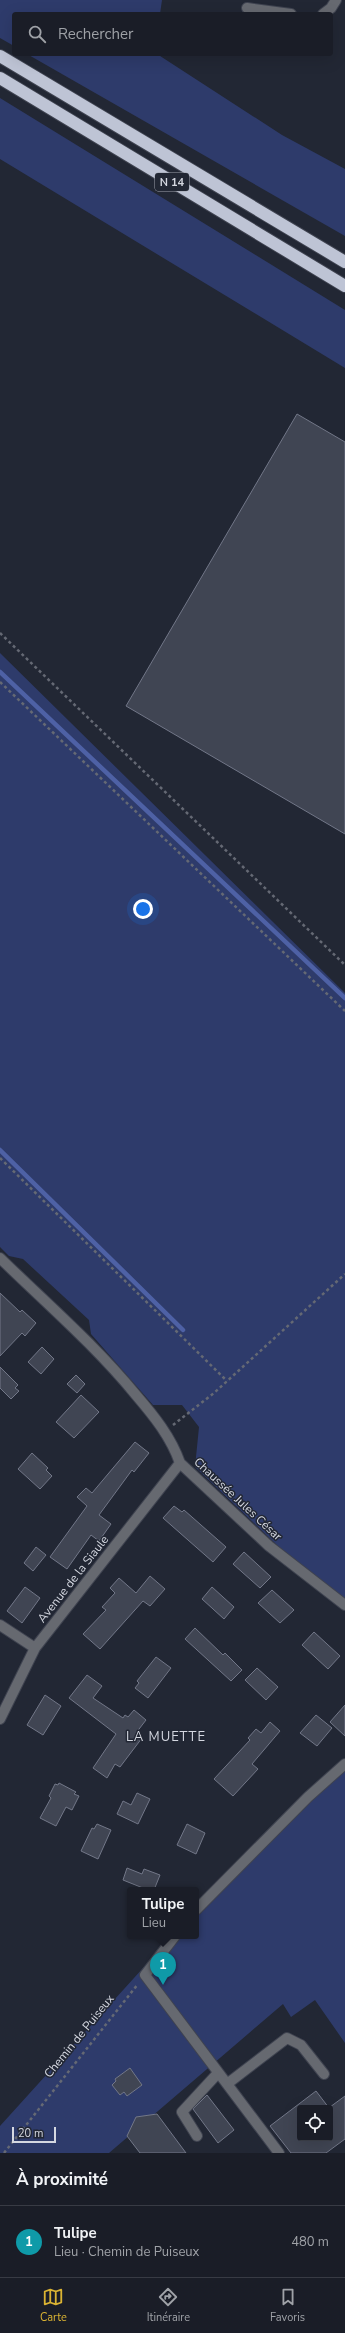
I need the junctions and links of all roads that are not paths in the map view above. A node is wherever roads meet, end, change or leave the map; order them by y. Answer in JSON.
{"nodes":[{"id":1,"x":336,"y":0,"type":"edge"},
{"id":2,"x":247,"y":8,"type":"dead end"},
{"id":3,"x":276,"y":12,"type":"edge"},
{"id":4,"x":326,"y":12,"type":"edge"},
{"id":5,"x":0,"y":56,"type":"edge"},
{"id":6,"x":0,"y":78,"type":"edge"},
{"id":7,"x":345,"y":262,"type":"edge"},
{"id":8,"x":345,"y":286,"type":"edge"},
{"id":9,"x":0,"y":1259,"type":"edge"},
{"id":10,"x":180,"y":1463,"type":"junction"},
{"id":11,"x":345,"y":1605,"type":"edge"},
{"id":12,"x":0,"y":1625,"type":"edge"},
{"id":13,"x":35,"y":1648,"type":"junction"},
{"id":14,"x":3,"y":1705,"type":"edge"},
{"id":15,"x":0,"y":1719,"type":"edge"},
{"id":16,"x":345,"y":1764,"type":"edge"},
{"id":17,"x":199,"y":1907,"type":"edge"},
{"id":18,"x":173,"y":1939,"type":"edge"},
{"id":19,"x":218,"y":2073,"type":"junction"},
{"id":20,"x":324,"y":2074,"type":"dead end"},
{"id":21,"x":227,"y":2084,"type":"junction"},
{"id":22,"x":197,"y":2136,"type":"dead end"},
{"id":23,"x":279,"y":2153,"type":"edge"}],
"edges":[{"from":1,"to":4,"type":"street"},
{"from":2,"to":3,"type":"street"},
{"from":5,"to":7,"type":"highway","number":"N 14"},
{"from":6,"to":8,"type":"highway","number":"N 14"},
{"from":9,"to":10,"type":"street","name":"Chaussée Jules César"},
{"from":10,"to":11,"type":"street","name":"Chaussée Jules César"},
{"from":10,"to":13,"type":"street","name":"Avenue de la Siaule"},
{"from":12,"to":13,"type":"street"},
{"from":13,"to":14,"type":"street","name":"Avenue de la Siaule"},
{"from":14,"to":15,"type":"street","name":"Avenue de la Siaule"},
{"from":16,"to":17,"type":"street"},
{"from":18,"to":19,"type":"street"},
{"from":19,"to":21,"type":"street"},
{"from":19,"to":22,"type":"street"},
{"from":20,"to":21,"type":"street"},
{"from":21,"to":23,"type":"street"}]}
